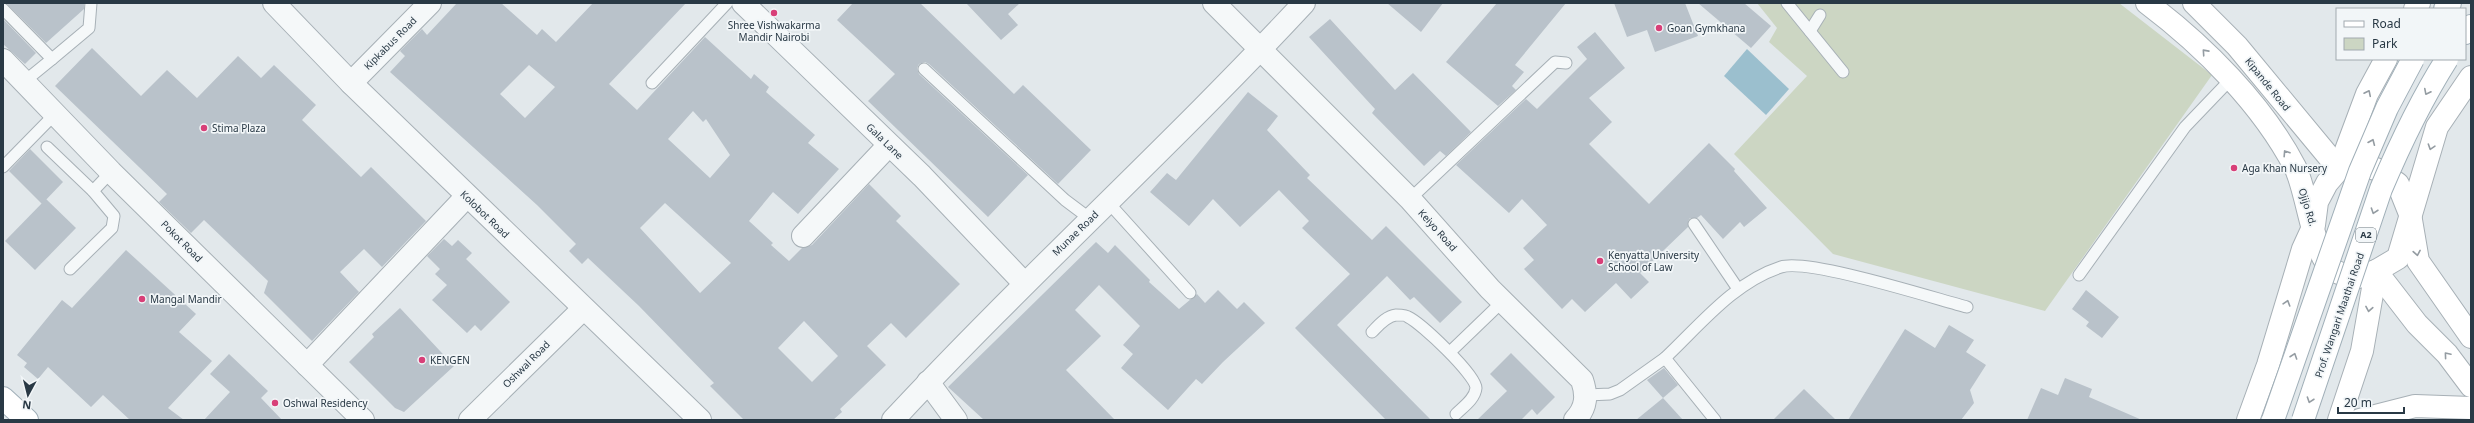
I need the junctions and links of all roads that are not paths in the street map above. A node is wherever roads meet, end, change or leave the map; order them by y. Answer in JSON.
{"nodes":[{"id":1,"x":91,"y":3,"type":"edge"},
{"id":2,"x":274,"y":3,"type":"edge"},
{"id":3,"x":430,"y":3,"type":"edge"},
{"id":4,"x":727,"y":3,"type":"edge"},
{"id":5,"x":743,"y":3,"type":"edge"},
{"id":6,"x":1214,"y":3,"type":"edge"},
{"id":7,"x":1304,"y":3,"type":"edge"},
{"id":8,"x":1787,"y":3,"type":"edge"},
{"id":9,"x":2147,"y":3,"type":"edge"},
{"id":10,"x":2194,"y":3,"type":"edge"},
{"id":11,"x":3,"y":9,"type":"edge"},
{"id":12,"x":1820,"y":14,"type":"dead end"},
{"id":13,"x":1810,"y":30,"type":"junction"},
{"id":14,"x":1260,"y":50,"type":"junction"},
{"id":15,"x":52,"y":58,"type":"junction"},
{"id":16,"x":3,"y":60,"type":"edge"},
{"id":17,"x":2385,"y":60,"type":"edge"},
{"id":18,"x":2412,"y":60,"type":"edge"},
{"id":19,"x":2446,"y":60,"type":"edge"},
{"id":20,"x":1566,"y":63,"type":"dead end"},
{"id":21,"x":924,"y":69,"type":"dead end"},
{"id":22,"x":1844,"y":72,"type":"dead end"},
{"id":23,"x":2471,"y":77,"type":"edge"},
{"id":24,"x":2230,"y":80,"type":"junction"},
{"id":25,"x":25,"y":81,"type":"junction"},
{"id":26,"x":351,"y":83,"type":"junction"},
{"id":27,"x":652,"y":83,"type":"dead end"},
{"id":28,"x":54,"y":115,"type":"junction"},
{"id":29,"x":889,"y":145,"type":"junction"},
{"id":30,"x":48,"y":147,"type":"dead end"},
{"id":31,"x":3,"y":168,"type":"edge"},
{"id":32,"x":2339,"y":169,"type":"junction"},
{"id":33,"x":111,"y":172,"type":"junction"},
{"id":34,"x":94,"y":191,"type":"junction"},
{"id":35,"x":467,"y":196,"type":"junction"},
{"id":36,"x":1410,"y":199,"type":"junction"},
{"id":37,"x":1107,"y":201,"type":"junction"},
{"id":38,"x":2410,"y":214,"type":"junction"},
{"id":39,"x":1089,"y":218,"type":"junction"},
{"id":40,"x":1694,"y":224,"type":"dead end"},
{"id":41,"x":2314,"y":225,"type":"junction"},
{"id":42,"x":803,"y":236,"type":"dead end"},
{"id":43,"x":70,"y":269,"type":"dead end"},
{"id":44,"x":2376,"y":271,"type":"junction"},
{"id":45,"x":2079,"y":275,"type":"dead end"},
{"id":46,"x":1024,"y":283,"type":"junction"},
{"id":47,"x":1738,"y":289,"type":"junction"},
{"id":48,"x":1190,"y":292,"type":"dead end"},
{"id":49,"x":1503,"y":301,"type":"junction"},
{"id":50,"x":1967,"y":307,"type":"dead end"},
{"id":51,"x":583,"y":309,"type":"junction"},
{"id":52,"x":1372,"y":332,"type":"dead end"},
{"id":53,"x":2471,"y":337,"type":"edge"},
{"id":54,"x":1450,"y":352,"type":"junction"},
{"id":55,"x":1665,"y":358,"type":"junction"},
{"id":56,"x":307,"y":365,"type":"junction"},
{"id":57,"x":928,"y":382,"type":"junction"},
{"id":58,"x":2471,"y":386,"type":"edge"},
{"id":59,"x":1587,"y":395,"type":"junction"},
{"id":60,"x":3,"y":398,"type":"edge"},
{"id":61,"x":2471,"y":408,"type":"edge"},
{"id":62,"x":1456,"y":414,"type":"dead end"},
{"id":63,"x":27,"y":420,"type":"edge"},
{"id":64,"x":363,"y":420,"type":"edge"},
{"id":65,"x":470,"y":420,"type":"edge"},
{"id":66,"x":700,"y":420,"type":"edge"},
{"id":67,"x":893,"y":420,"type":"edge"},
{"id":68,"x":956,"y":420,"type":"edge"},
{"id":69,"x":1575,"y":420,"type":"edge"},
{"id":70,"x":1715,"y":420,"type":"edge"},
{"id":71,"x":2248,"y":420,"type":"edge"},
{"id":72,"x":2273,"y":420,"type":"edge"},
{"id":73,"x":2303,"y":420,"type":"edge"},
{"id":74,"x":2339,"y":420,"type":"edge"},
{"id":75,"x":2360,"y":420,"type":"edge"}],
"edges":[{"from":1,"to":15,"type":"lane"},
{"from":2,"to":26,"type":"street","name":"Kolobot Road"},
{"from":3,"to":26,"type":"street","name":"Kipkabus Road"},
{"from":4,"to":27,"type":"lane"},
{"from":5,"to":29,"type":"street","name":"Gala Lane"},
{"from":6,"to":14,"type":"street","name":"Keiyo Road"},
{"from":7,"to":14,"type":"street","name":"Munae Road"},
{"from":8,"to":13,"type":"lane"},
{"from":24,"to":9,"type":"main road","name":"Ojijo Rd.","one_way":true},
{"from":10,"to":32,"type":"main road","name":"Kipande Road"},
{"from":11,"to":15,"type":"lane"},
{"from":12,"to":13,"type":"lane"},
{"from":13,"to":22,"type":"lane"},
{"from":14,"to":36,"type":"street","name":"Keiyo Road"},
{"from":14,"to":37,"type":"street","name":"Munae Road"},
{"from":15,"to":25,"type":"lane"},
{"from":16,"to":25,"type":"street","name":"Pokot Road"},
{"from":32,"to":17,"type":"main road","one_way":true},
{"from":72,"to":18,"type":"main road","one_way":true,"bridge":true},
{"from":19,"to":73,"type":"main road","name":"Prof. Wangari Maathai Road","number":"A2","one_way":true,"bridge":true},
{"from":20,"to":36,"type":"lane"},
{"from":21,"to":39,"type":"lane"},
{"from":23,"to":38,"type":"main road","one_way":true},
{"from":41,"to":24,"type":"main road","name":"Ojijo Rd.","one_way":true},
{"from":24,"to":45,"type":"lane"},
{"from":25,"to":28,"type":"street","name":"Pokot Road"},
{"from":26,"to":35,"type":"street","name":"Kolobot Road"},
{"from":28,"to":31,"type":"lane"},
{"from":28,"to":33,"type":"street","name":"Pokot Road"},
{"from":29,"to":42,"type":"street"},
{"from":29,"to":46,"type":"street","name":"Gala Lane"},
{"from":30,"to":34,"type":"lane"},
{"from":32,"to":38,"type":"main road"},
{"from":32,"to":41,"type":"main road"},
{"from":33,"to":34,"type":"lane"},
{"from":33,"to":56,"type":"street","name":"Pokot Road"},
{"from":34,"to":43,"type":"lane"},
{"from":35,"to":51,"type":"street","name":"Kolobot Road"},
{"from":35,"to":56,"type":"street"},
{"from":36,"to":49,"type":"street","name":"Keiyo Road"},
{"from":37,"to":39,"type":"street","name":"Munae Road"},
{"from":37,"to":48,"type":"lane"},
{"from":38,"to":44,"type":"main road"},
{"from":38,"to":53,"type":"main road","one_way":true},
{"from":39,"to":46,"type":"street","name":"Munae Road"},
{"from":40,"to":47,"type":"lane"},
{"from":41,"to":44,"type":"main road","name":"Ojijo Rd."},
{"from":71,"to":41,"type":"main road","one_way":true},
{"from":58,"to":44,"type":"main road","one_way":true},
{"from":44,"to":74,"type":"main road","name":"Prof. Wangari Maathai Road","one_way":true},
{"from":46,"to":57,"type":"street","name":"Munae Road"},
{"from":47,"to":50,"type":"lane"},
{"from":47,"to":55,"type":"lane"},
{"from":49,"to":54,"type":"lane"},
{"from":49,"to":59,"type":"street","name":"Keiyo Road"},
{"from":51,"to":65,"type":"street","name":"Oshwal Road"},
{"from":51,"to":66,"type":"street","name":"Kolobot Road"},
{"from":52,"to":54,"type":"lane"},
{"from":54,"to":62,"type":"lane"},
{"from":55,"to":59,"type":"lane"},
{"from":55,"to":70,"type":"lane"},
{"from":56,"to":64,"type":"street","name":"Pokot Road"},
{"from":57,"to":67,"type":"street","name":"Munae Road"},
{"from":57,"to":68,"type":"street"},
{"from":59,"to":69,"type":"street"},
{"from":60,"to":63,"type":"main road"},
{"from":61,"to":75,"type":"main road"}]}
